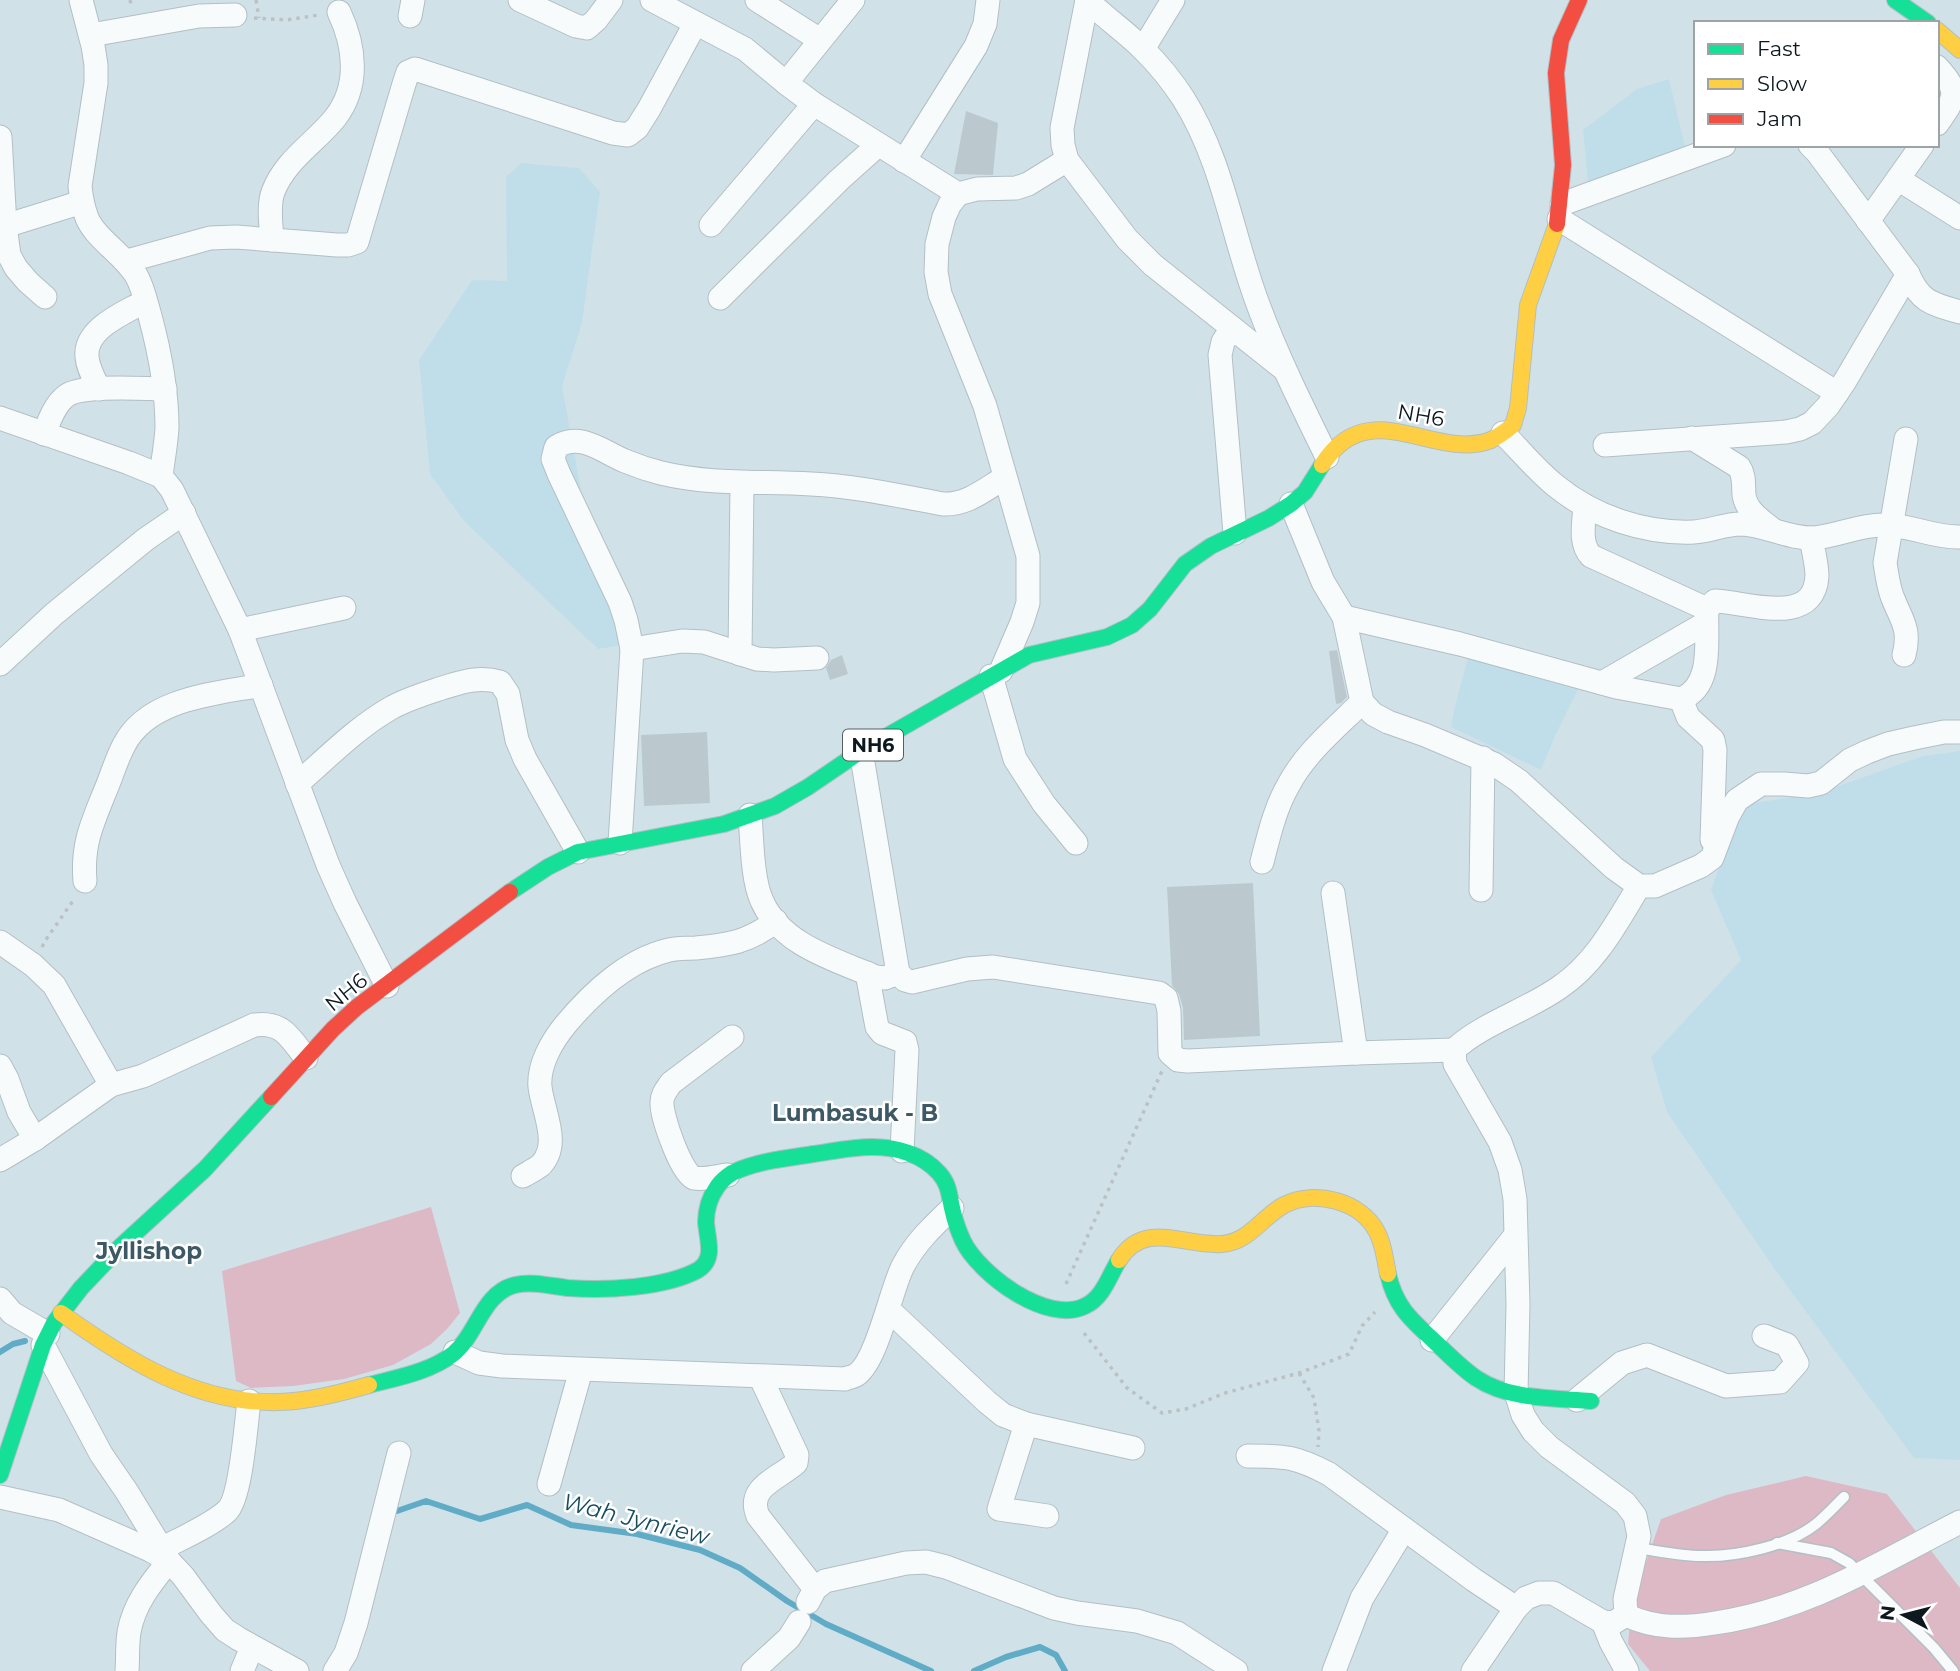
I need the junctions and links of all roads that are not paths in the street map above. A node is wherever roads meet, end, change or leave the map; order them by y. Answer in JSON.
{"nodes":[{"id":1,"x":81,"y":0,"type":"edge"},
{"id":2,"x":520,"y":0,"type":"edge"},
{"id":3,"x":611,"y":0,"type":"edge"},
{"id":4,"x":652,"y":0,"type":"edge"},
{"id":5,"x":757,"y":0,"type":"edge"},
{"id":6,"x":853,"y":0,"type":"edge"},
{"id":7,"x":988,"y":0,"type":"edge"},
{"id":8,"x":1173,"y":0,"type":"edge"},
{"id":9,"x":1560,"y":0,"type":"edge"},
{"id":10,"x":1579,"y":0,"type":"edge"},
{"id":11,"x":1899,"y":9,"type":"edge"},
{"id":12,"x":339,"y":12,"type":"road end"},
{"id":13,"x":692,"y":14,"type":"edge"},
{"id":14,"x":235,"y":15,"type":"road end"},
{"id":15,"x":1924,"y":21,"type":"edge"},
{"id":16,"x":1566,"y":24,"type":"junction"},
{"id":17,"x":1939,"y":32,"type":"edge"},
{"id":18,"x":90,"y":35,"type":"junction"},
{"id":19,"x":820,"y":40,"type":"junction"},
{"id":20,"x":1143,"y":49,"type":"junction"},
{"id":21,"x":1960,"y":50,"type":"edge"},
{"id":22,"x":1939,"y":69,"type":"edge"},
{"id":23,"x":786,"y":83,"type":"junction"},
{"id":24,"x":814,"y":104,"type":"junction"},
{"id":25,"x":1939,"y":121,"type":"edge"},
{"id":26,"x":0,"y":137,"type":"edge"},
{"id":27,"x":878,"y":145,"type":"junction"},
{"id":28,"x":1719,"y":147,"type":"edge"},
{"id":29,"x":1812,"y":147,"type":"edge"},
{"id":30,"x":1921,"y":147,"type":"edge"},
{"id":31,"x":1067,"y":160,"type":"junction"},
{"id":32,"x":904,"y":161,"type":"junction"},
{"id":33,"x":1898,"y":179,"type":"junction"},
{"id":34,"x":958,"y":194,"type":"junction"},
{"id":35,"x":82,"y":202,"type":"junction"},
{"id":36,"x":1561,"y":212,"type":"junction"},
{"id":37,"x":1960,"y":218,"type":"edge"},
{"id":38,"x":1868,"y":221,"type":"junction"},
{"id":39,"x":711,"y":225,"type":"dead end"},
{"id":40,"x":5,"y":226,"type":"junction"},
{"id":41,"x":272,"y":240,"type":"junction"},
{"id":42,"x":127,"y":261,"type":"junction"},
{"id":43,"x":1908,"y":274,"type":"junction"},
{"id":44,"x":45,"y":297,"type":"dead end"},
{"id":45,"x":720,"y":298,"type":"dead end"},
{"id":46,"x":145,"y":301,"type":"junction"},
{"id":47,"x":1960,"y":312,"type":"edge"},
{"id":48,"x":1232,"y":328,"type":"junction"},
{"id":49,"x":1286,"y":370,"type":"junction"},
{"id":50,"x":99,"y":389,"type":"junction"},
{"id":51,"x":165,"y":389,"type":"junction"},
{"id":52,"x":1837,"y":393,"type":"junction"},
{"id":53,"x":0,"y":418,"type":"edge"},
{"id":54,"x":1503,"y":433,"type":"junction"},
{"id":55,"x":44,"y":434,"type":"junction"},
{"id":56,"x":1692,"y":438,"type":"junction"},
{"id":57,"x":1906,"y":439,"type":"dead end"},
{"id":58,"x":1605,"y":445,"type":"dead end"},
{"id":59,"x":1327,"y":457,"type":"junction"},
{"id":60,"x":161,"y":476,"type":"junction"},
{"id":61,"x":1004,"y":478,"type":"junction"},
{"id":62,"x":742,"y":483,"type":"junction"},
{"id":63,"x":1291,"y":504,"type":"junction"},
{"id":64,"x":1585,"y":506,"type":"junction"},
{"id":65,"x":184,"y":513,"type":"junction"},
{"id":66,"x":1893,"y":525,"type":"junction"},
{"id":67,"x":1773,"y":530,"type":"junction"},
{"id":68,"x":1235,"y":533,"type":"junction"},
{"id":69,"x":1960,"y":537,"type":"edge"},
{"id":70,"x":1811,"y":538,"type":"junction"},
{"id":71,"x":344,"y":608,"type":"dead end"},
{"id":72,"x":1706,"y":616,"type":"junction"},
{"id":73,"x":1344,"y":617,"type":"junction"},
{"id":74,"x":240,"y":630,"type":"junction"},
{"id":75,"x":632,"y":649,"type":"junction"},
{"id":76,"x":740,"y":654,"type":"junction"},
{"id":77,"x":1904,"y":655,"type":"dead end"},
{"id":78,"x":817,"y":657,"type":"dead end"},
{"id":79,"x":0,"y":664,"type":"edge"},
{"id":80,"x":996,"y":673,"type":"junction"},
{"id":81,"x":1602,"y":683,"type":"junction"},
{"id":82,"x":261,"y":685,"type":"junction"},
{"id":83,"x":1681,"y":699,"type":"junction"},
{"id":84,"x":1362,"y":702,"type":"junction"},
{"id":85,"x":1960,"y":732,"type":"edge"},
{"id":86,"x":861,"y":751,"type":"junction"},
{"id":87,"x":1483,"y":758,"type":"junction"},
{"id":88,"x":298,"y":784,"type":"junction"},
{"id":89,"x":750,"y":815,"type":"junction"},
{"id":90,"x":620,"y":843,"type":"junction"},
{"id":91,"x":1076,"y":843,"type":"dead end"},
{"id":92,"x":578,"y":852,"type":"junction"},
{"id":93,"x":1712,"y":858,"type":"junction"},
{"id":94,"x":1262,"y":862,"type":"dead end"},
{"id":95,"x":85,"y":881,"type":"road end"},
{"id":96,"x":1639,"y":886,"type":"junction"},
{"id":97,"x":1481,"y":890,"type":"dead end"},
{"id":98,"x":1333,"y":893,"type":"dead end"},
{"id":99,"x":776,"y":921,"type":"junction"},
{"id":100,"x":0,"y":942,"type":"edge"},
{"id":101,"x":867,"y":973,"type":"junction"},
{"id":102,"x":898,"y":974,"type":"junction"},
{"id":103,"x":387,"y":986,"type":"junction"},
{"id":104,"x":732,"y":1037,"type":"dead end"},
{"id":105,"x":1454,"y":1050,"type":"junction"},
{"id":106,"x":1356,"y":1053,"type":"junction"},
{"id":107,"x":306,"y":1058,"type":"junction"},
{"id":108,"x":0,"y":1066,"type":"edge"},
{"id":109,"x":111,"y":1085,"type":"junction"},
{"id":110,"x":35,"y":1139,"type":"junction"},
{"id":111,"x":902,"y":1151,"type":"junction"},
{"id":112,"x":0,"y":1160,"type":"edge"},
{"id":113,"x":728,"y":1175,"type":"junction"},
{"id":114,"x":523,"y":1176,"type":"dead end"},
{"id":115,"x":952,"y":1208,"type":"junction"},
{"id":116,"x":1516,"y":1236,"type":"junction"},
{"id":117,"x":0,"y":1299,"type":"edge"},
{"id":118,"x":889,"y":1310,"type":"junction"},
{"id":119,"x":61,"y":1313,"type":"junction"},
{"id":120,"x":1764,"y":1336,"type":"dead end"},
{"id":121,"x":46,"y":1340,"type":"junction"},
{"id":122,"x":1433,"y":1340,"type":"junction"},
{"id":123,"x":455,"y":1352,"type":"junction"},
{"id":124,"x":581,"y":1370,"type":"junction"},
{"id":125,"x":760,"y":1376,"type":"junction"},
{"id":126,"x":1516,"y":1393,"type":"junction"},
{"id":127,"x":249,"y":1401,"type":"junction"},
{"id":128,"x":1584,"y":1401,"type":"joint"},
{"id":129,"x":1026,"y":1424,"type":"junction"},
{"id":130,"x":1133,"y":1448,"type":"dead end"},
{"id":131,"x":399,"y":1452,"type":"dead end"},
{"id":132,"x":1248,"y":1456,"type":"dead end"},
{"id":133,"x":0,"y":1475,"type":"edge"},
{"id":134,"x":550,"y":1484,"type":"dead end"},
{"id":135,"x":0,"y":1497,"type":"edge"},
{"id":136,"x":1844,"y":1497,"type":"dead end"},
{"id":137,"x":1046,"y":1516,"type":"dead end"},
{"id":138,"x":1960,"y":1522,"type":"edge"},
{"id":139,"x":1404,"y":1529,"type":"junction"},
{"id":140,"x":1777,"y":1544,"type":"junction"},
{"id":141,"x":1636,"y":1548,"type":"junction"},
{"id":142,"x":165,"y":1555,"type":"junction"},
{"id":143,"x":1861,"y":1574,"type":"junction"},
{"id":144,"x":808,"y":1604,"type":"junction"},
{"id":145,"x":1516,"y":1608,"type":"junction"},
{"id":146,"x":1626,"y":1615,"type":"junction"},
{"id":147,"x":1603,"y":1622,"type":"junction"},
{"id":148,"x":252,"y":1647,"type":"junction"},
{"id":149,"x":127,"y":1671,"type":"edge"},
{"id":150,"x":242,"y":1671,"type":"edge"},
{"id":151,"x":297,"y":1671,"type":"edge"},
{"id":152,"x":335,"y":1671,"type":"edge"},
{"id":153,"x":753,"y":1671,"type":"edge"},
{"id":154,"x":1236,"y":1671,"type":"edge"},
{"id":155,"x":1334,"y":1671,"type":"edge"},
{"id":156,"x":1473,"y":1671,"type":"edge"},
{"id":157,"x":1627,"y":1671,"type":"edge"},
{"id":158,"x":1953,"y":1671,"type":"edge"}],
"edges":[{"from":1,"to":18,"type":"street"},
{"from":2,"to":3,"type":"street"},
{"from":4,"to":13,"type":"street"},
{"from":5,"to":19,"type":"street"},
{"from":6,"to":19,"type":"street"},
{"from":7,"to":32,"type":"street"},
{"from":8,"to":20,"type":"street"},
{"from":9,"to":16,"type":"street"},
{"from":10,"to":16,"type":"main road"},
{"from":11,"to":15,"type":"main road"},
{"from":12,"to":41,"type":"street"},
{"from":13,"to":23,"type":"street"},
{"from":13,"to":41,"type":"street"},
{"from":14,"to":18,"type":"street"},
{"from":16,"to":36,"type":"main road"},
{"from":17,"to":21,"type":"main road"},
{"from":18,"to":35,"type":"street"},
{"from":19,"to":23,"type":"street"},
{"from":20,"to":31,"type":"street"},
{"from":20,"to":49,"type":"street"},
{"from":22,"to":25,"type":"street"},
{"from":23,"to":24,"type":"street"},
{"from":24,"to":27,"type":"street"},
{"from":24,"to":39,"type":"street"},
{"from":26,"to":40,"type":"street"},
{"from":27,"to":32,"type":"street"},
{"from":27,"to":45,"type":"street"},
{"from":28,"to":36,"type":"street"},
{"from":29,"to":38,"type":"street"},
{"from":30,"to":33,"type":"street"},
{"from":31,"to":34,"type":"street"},
{"from":31,"to":48,"type":"street"},
{"from":32,"to":34,"type":"street"},
{"from":33,"to":37,"type":"street"},
{"from":33,"to":38,"type":"street"},
{"from":34,"to":61,"type":"street"},
{"from":35,"to":40,"type":"street"},
{"from":35,"to":42,"type":"street"},
{"from":36,"to":52,"type":"street"},
{"from":36,"to":54,"type":"main road"},
{"from":38,"to":43,"type":"street"},
{"from":40,"to":44,"type":"street"},
{"from":41,"to":42,"type":"street"},
{"from":42,"to":46,"type":"street"},
{"from":43,"to":47,"type":"street"},
{"from":43,"to":52,"type":"street"},
{"from":46,"to":50,"type":"street"},
{"from":46,"to":51,"type":"street"},
{"from":48,"to":49,"type":"street"},
{"from":48,"to":68,"type":"street"},
{"from":49,"to":59,"type":"street"},
{"from":50,"to":51,"type":"street"},
{"from":50,"to":55,"type":"street"},
{"from":51,"to":60,"type":"street"},
{"from":52,"to":56,"type":"street"},
{"from":53,"to":55,"type":"street"},
{"from":54,"to":59,"type":"main road","name":"NH6","number":"NH6"},
{"from":54,"to":64,"type":"street"},
{"from":55,"to":60,"type":"street"},
{"from":56,"to":58,"type":"street"},
{"from":56,"to":67,"type":"street"},
{"from":57,"to":66,"type":"street"},
{"from":59,"to":63,"type":"main road","name":"NH6","number":"NH6"},
{"from":60,"to":65,"type":"street"},
{"from":61,"to":62,"type":"street"},
{"from":61,"to":80,"type":"street"},
{"from":62,"to":75,"type":"street"},
{"from":62,"to":76,"type":"street"},
{"from":63,"to":68,"type":"main road","name":"NH6","number":"NH6"},
{"from":63,"to":73,"type":"street"},
{"from":64,"to":67,"type":"street"},
{"from":64,"to":72,"type":"street"},
{"from":65,"to":74,"type":"street"},
{"from":65,"to":79,"type":"street"},
{"from":66,"to":69,"type":"street"},
{"from":66,"to":70,"type":"street"},
{"from":66,"to":77,"type":"street"},
{"from":67,"to":70,"type":"street"},
{"from":68,"to":80,"type":"main road","name":"NH6","number":"NH6"},
{"from":70,"to":72,"type":"street"},
{"from":71,"to":74,"type":"street"},
{"from":72,"to":81,"type":"street"},
{"from":72,"to":83,"type":"street"},
{"from":73,"to":81,"type":"street"},
{"from":73,"to":84,"type":"street"},
{"from":74,"to":82,"type":"street"},
{"from":75,"to":76,"type":"street"},
{"from":75,"to":90,"type":"street"},
{"from":76,"to":78,"type":"street"},
{"from":80,"to":86,"type":"main road","name":"NH6","number":"NH6"},
{"from":80,"to":91,"type":"street"},
{"from":81,"to":83,"type":"street"},
{"from":82,"to":88,"type":"street"},
{"from":82,"to":95,"type":"street"},
{"from":83,"to":93,"type":"street"},
{"from":84,"to":87,"type":"street"},
{"from":84,"to":94,"type":"street"},
{"from":85,"to":93,"type":"street"},
{"from":86,"to":89,"type":"main road","name":"NH6","number":"NH6"},
{"from":86,"to":102,"type":"street"},
{"from":87,"to":96,"type":"street"},
{"from":87,"to":97,"type":"street"},
{"from":88,"to":92,"type":"street"},
{"from":88,"to":103,"type":"street"},
{"from":89,"to":90,"type":"main road","name":"NH6","number":"NH6"},
{"from":89,"to":99,"type":"street"},
{"from":90,"to":92,"type":"main road","name":"NH6","number":"NH6"},
{"from":92,"to":103,"type":"main road","name":"NH6","number":"NH6"},
{"from":93,"to":96,"type":"street"},
{"from":96,"to":105,"type":"street"},
{"from":98,"to":106,"type":"street"},
{"from":99,"to":101,"type":"street"},
{"from":99,"to":114,"type":"street"},
{"from":100,"to":109,"type":"street"},
{"from":101,"to":102,"type":"street"},
{"from":101,"to":111,"type":"street"},
{"from":102,"to":106,"type":"street"},
{"from":103,"to":107,"type":"main road","name":"NH6","number":"NH6"},
{"from":104,"to":113,"type":"street"},
{"from":105,"to":106,"type":"street"},
{"from":105,"to":116,"type":"street"},
{"from":107,"to":109,"type":"street"},
{"from":107,"to":119,"type":"main road","name":"NH6","number":"NH6"},
{"from":108,"to":110,"type":"street"},
{"from":109,"to":110,"type":"street"},
{"from":110,"to":112,"type":"street"},
{"from":111,"to":113,"type":"main road"},
{"from":111,"to":115,"type":"main road"},
{"from":113,"to":123,"type":"main road"},
{"from":115,"to":118,"type":"street"},
{"from":115,"to":122,"type":"main road"},
{"from":116,"to":122,"type":"street"},
{"from":116,"to":126,"type":"street"},
{"from":117,"to":121,"type":"street"},
{"from":118,"to":125,"type":"street"},
{"from":118,"to":129,"type":"street"},
{"from":119,"to":121,"type":"main road","name":"NH6","number":"NH6"},
{"from":119,"to":127,"type":"main road"},
{"from":120,"to":128,"type":"street"},
{"from":121,"to":133,"type":"main road","name":"NH6","number":"NH6"},
{"from":121,"to":142,"type":"street"},
{"from":122,"to":126,"type":"main road"},
{"from":123,"to":124,"type":"street"},
{"from":123,"to":127,"type":"main road"},
{"from":124,"to":125,"type":"street"},
{"from":124,"to":134,"type":"street"},
{"from":125,"to":144,"type":"street"},
{"from":126,"to":128,"type":"main road"},
{"from":126,"to":141,"type":"street"},
{"from":127,"to":142,"type":"street"},
{"from":129,"to":130,"type":"street"},
{"from":129,"to":137,"type":"street"},
{"from":131,"to":152,"type":"street"},
{"from":132,"to":139,"type":"street"},
{"from":135,"to":142,"type":"street"},
{"from":136,"to":140,"type":"lane"},
{"from":138,"to":143,"type":"street"},
{"from":139,"to":145,"type":"street"},
{"from":139,"to":155,"type":"street"},
{"from":140,"to":141,"type":"lane"},
{"from":140,"to":143,"type":"lane"},
{"from":141,"to":146,"type":"street"},
{"from":142,"to":148,"type":"street"},
{"from":142,"to":149,"type":"street"},
{"from":143,"to":146,"type":"street"},
{"from":143,"to":158,"type":"lane"},
{"from":144,"to":153,"type":"street"},
{"from":144,"to":154,"type":"street"},
{"from":145,"to":147,"type":"street"},
{"from":145,"to":156,"type":"street"},
{"from":146,"to":147,"type":"street"},
{"from":147,"to":157,"type":"street"},
{"from":148,"to":150,"type":"street"},
{"from":148,"to":151,"type":"street"}]}
